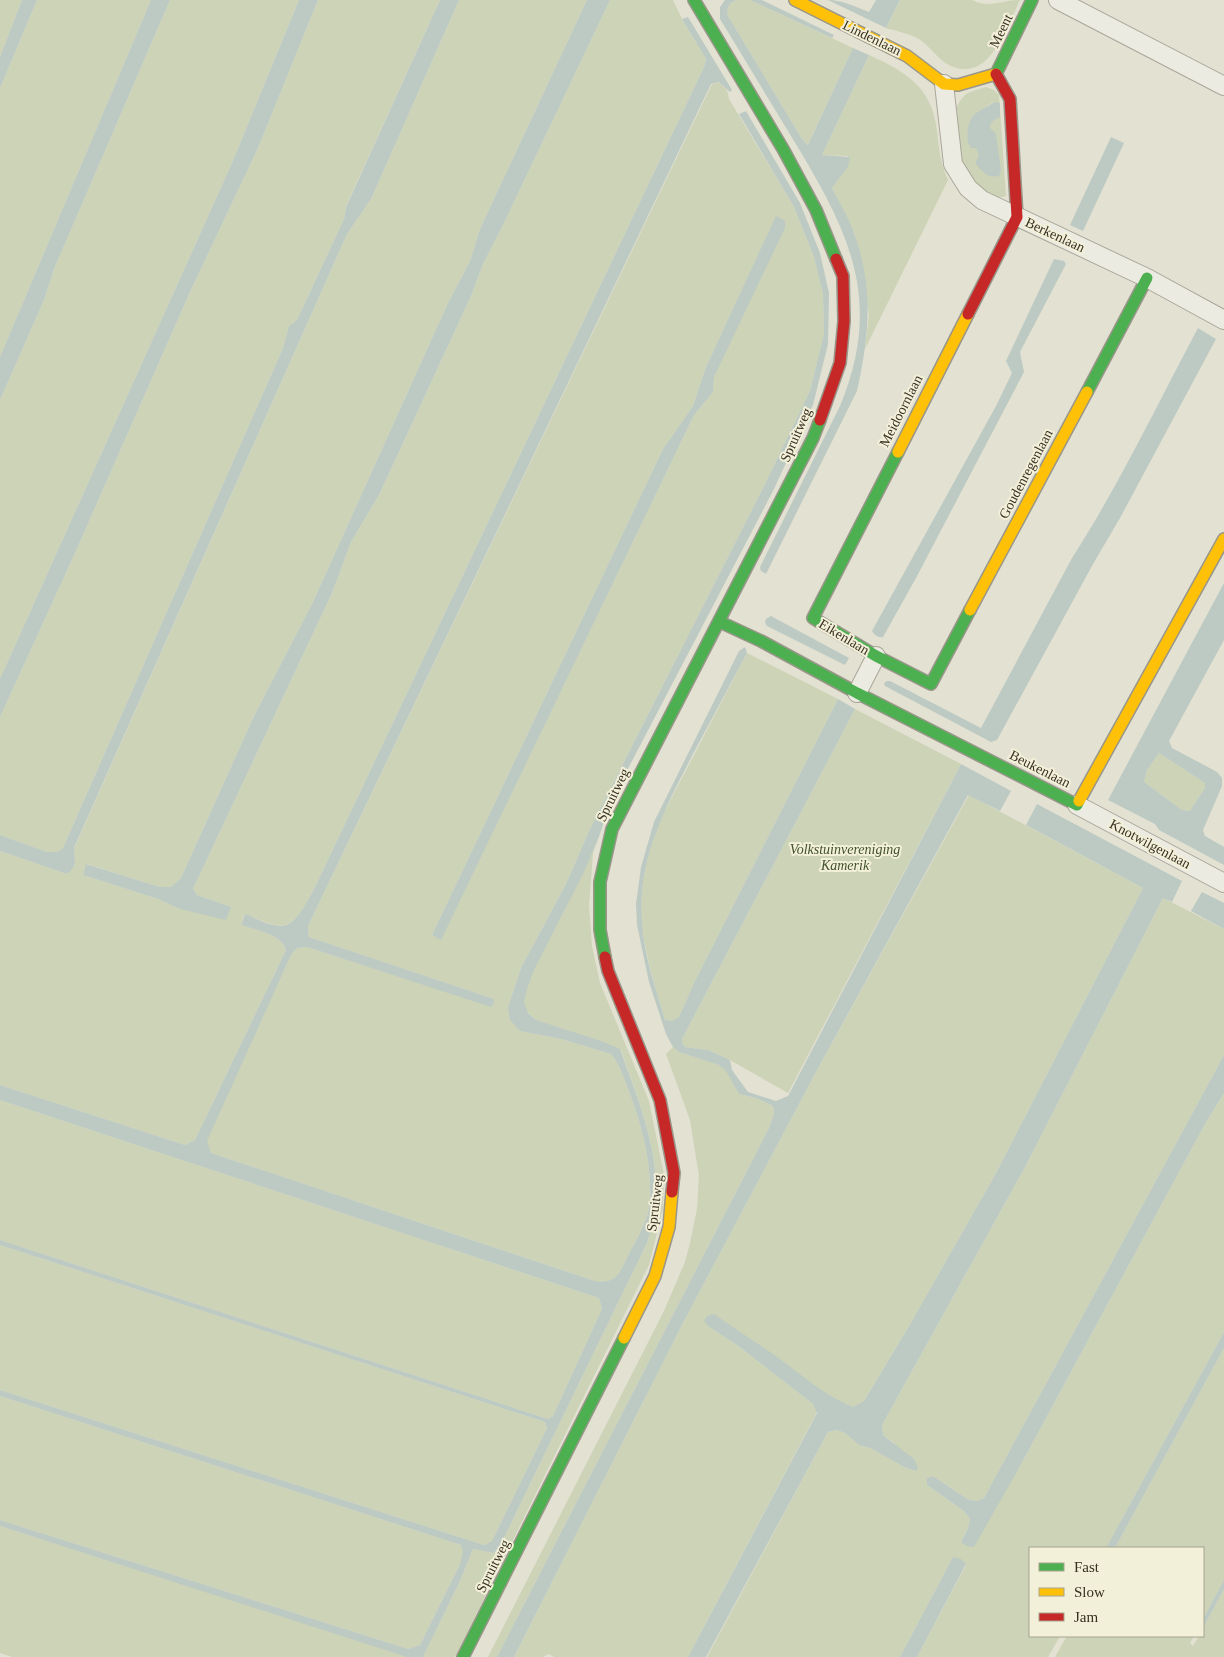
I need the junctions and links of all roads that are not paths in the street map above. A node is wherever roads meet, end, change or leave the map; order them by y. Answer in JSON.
{"nodes":[{"id":1,"x":694,"y":0,"type":"edge"},
{"id":2,"x":795,"y":0,"type":"edge"},
{"id":3,"x":1032,"y":0,"type":"edge"},
{"id":4,"x":1058,"y":0,"type":"edge"},
{"id":5,"x":996,"y":74,"type":"junction"},
{"id":6,"x":944,"y":84,"type":"junction"},
{"id":7,"x":1224,"y":86,"type":"edge"},
{"id":8,"x":1016,"y":217,"type":"junction"},
{"id":9,"x":1147,"y":278,"type":"junction"},
{"id":10,"x":1224,"y":320,"type":"edge"},
{"id":11,"x":1224,"y":540,"type":"edge"},
{"id":12,"x":813,"y":618,"type":"joint"},
{"id":13,"x":720,"y":622,"type":"junction"},
{"id":14,"x":876,"y":656,"type":"junction"},
{"id":15,"x":931,"y":684,"type":"joint"},
{"id":16,"x":857,"y":693,"type":"junction"},
{"id":17,"x":1077,"y":805,"type":"junction"},
{"id":18,"x":1224,"y":883,"type":"edge"},
{"id":19,"x":463,"y":1657,"type":"edge"}],
"edges":[{"from":1,"to":13,"type":"street","name":"Spruitweg"},
{"from":2,"to":6,"type":"street","name":"Lindenlaan"},
{"from":3,"to":5,"type":"street","name":"Meent"},
{"from":4,"to":7,"type":"street"},
{"from":5,"to":6,"type":"street"},
{"from":5,"to":8,"type":"street","name":"Berkenlaan"},
{"from":6,"to":8,"type":"street"},
{"from":8,"to":9,"type":"street","name":"Berkenlaan"},
{"from":8,"to":12,"type":"street","name":"Meidoornlaan"},
{"from":9,"to":10,"type":"street","name":"Berkenlaan"},
{"from":9,"to":15,"type":"street","name":"Goudenregenlaan"},
{"from":11,"to":17,"type":"street","name":"Beukenlaan"},
{"from":12,"to":14,"type":"street","name":"Eikenlaan"},
{"from":13,"to":16,"type":"street","name":"Beukenlaan"},
{"from":13,"to":19,"type":"street","name":"Spruitweg"},
{"from":14,"to":15,"type":"street","name":"Eikenlaan"},
{"from":14,"to":16,"type":"street","name":"Eikenlaan"},
{"from":16,"to":17,"type":"street","name":"Beukenlaan"},
{"from":17,"to":18,"type":"street","name":"Knotwilgenlaan"}]}
